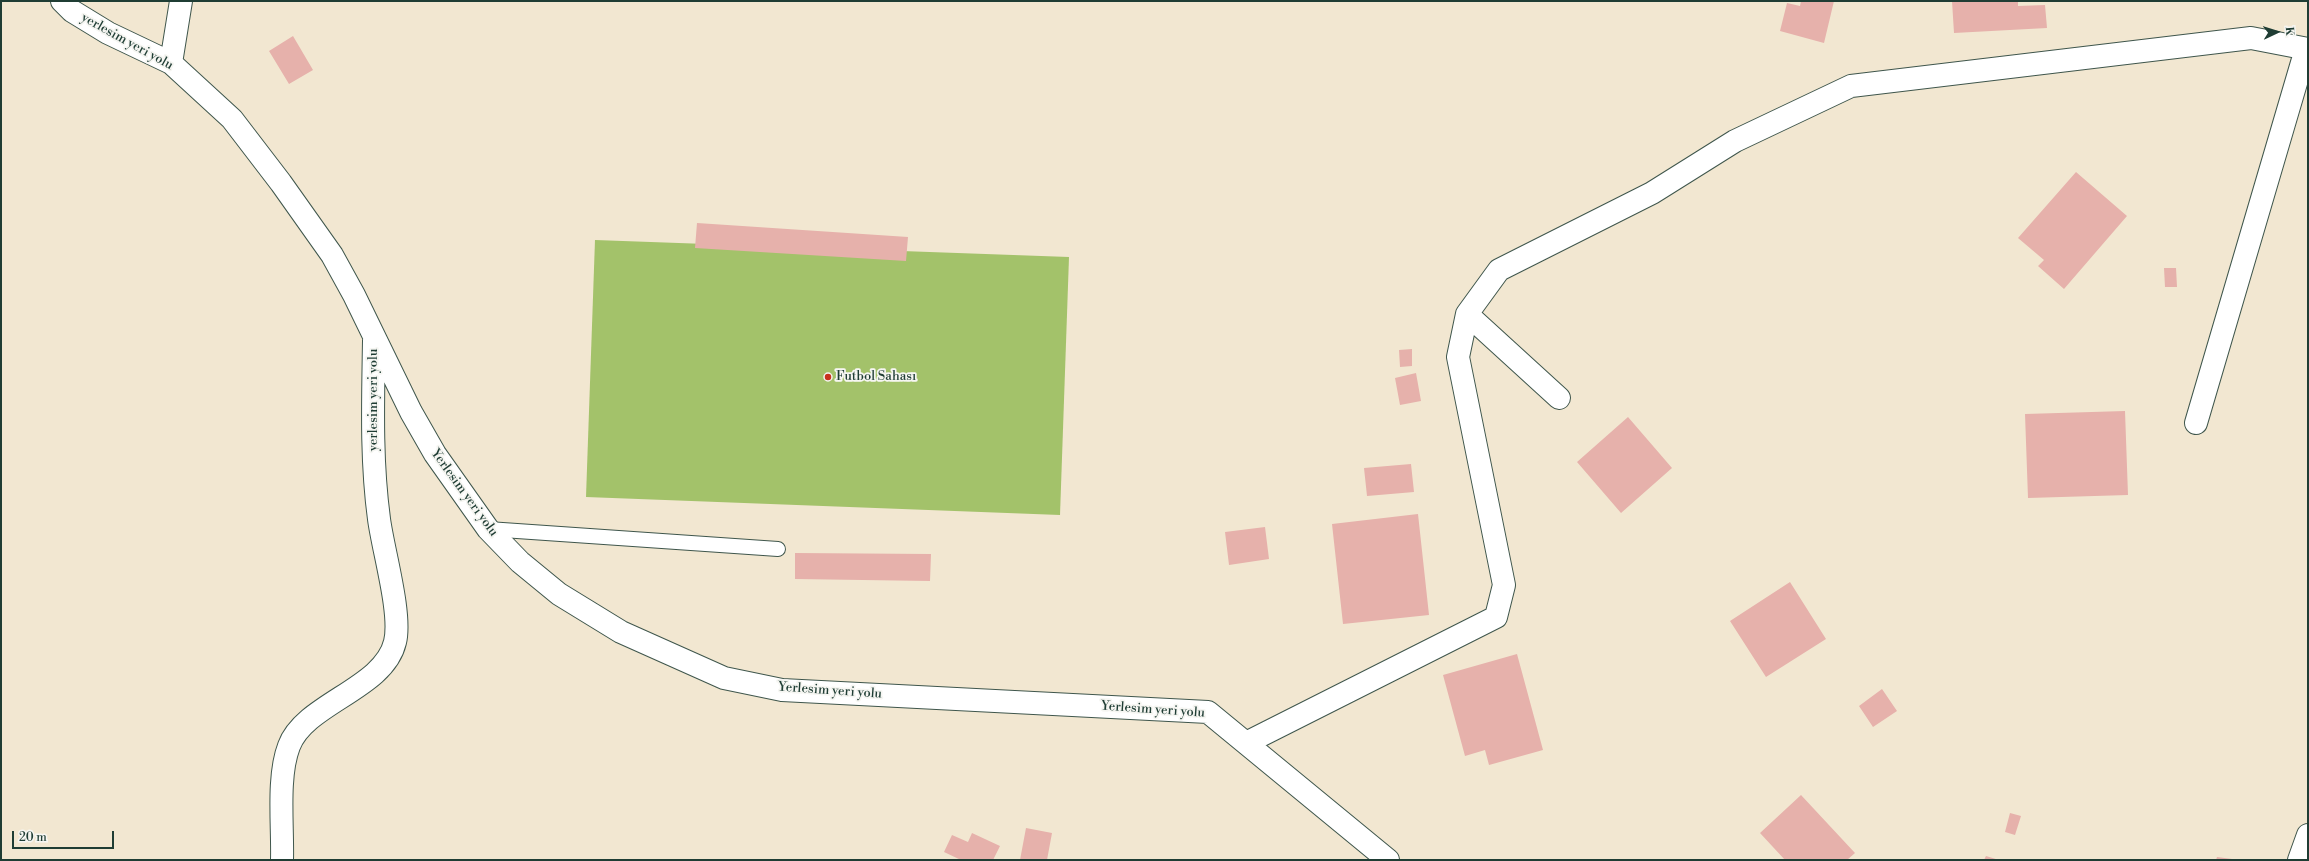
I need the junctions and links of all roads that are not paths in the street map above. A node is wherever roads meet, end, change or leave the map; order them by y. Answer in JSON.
{"nodes":[{"id":1,"x":62,"y":1,"type":"edge"},
{"id":2,"x":181,"y":1,"type":"edge"},
{"id":3,"x":2307,"y":49,"type":"edge"},
{"id":4,"x":171,"y":63,"type":"junction"},
{"id":5,"x":1467,"y":314,"type":"junction"},
{"id":6,"x":374,"y":338,"type":"junction"},
{"id":7,"x":1559,"y":398,"type":"dead end"},
{"id":8,"x":2196,"y":423,"type":"dead end"},
{"id":9,"x":488,"y":529,"type":"junction"},
{"id":10,"x":778,"y":549,"type":"dead end"},
{"id":11,"x":1246,"y":743,"type":"junction"},
{"id":12,"x":2308,"y":835,"type":"edge"},
{"id":13,"x":282,"y":860,"type":"edge"},
{"id":14,"x":1388,"y":860,"type":"edge"},
{"id":15,"x":2299,"y":860,"type":"edge"}],
"edges":[{"from":1,"to":4,"type":"street","name":"yerlesim yeri yolu"},
{"from":2,"to":4,"type":"street"},
{"from":3,"to":5,"type":"street"},
{"from":3,"to":8,"type":"street"},
{"from":4,"to":6,"type":"street","name":"yerlesim yeri yolu"},
{"from":5,"to":7,"type":"street"},
{"from":5,"to":11,"type":"street"},
{"from":6,"to":9,"type":"street","name":"Yerlesim yeri yolu"},
{"from":6,"to":13,"type":"street","name":"yerlesim yeri yolu"},
{"from":9,"to":10,"type":"lane"},
{"from":9,"to":11,"type":"street","name":"Yerlesim yeri yolu"},
{"from":11,"to":14,"type":"street","name":"Yerlesim yeri yolu"},
{"from":12,"to":15,"type":"street"}]}
